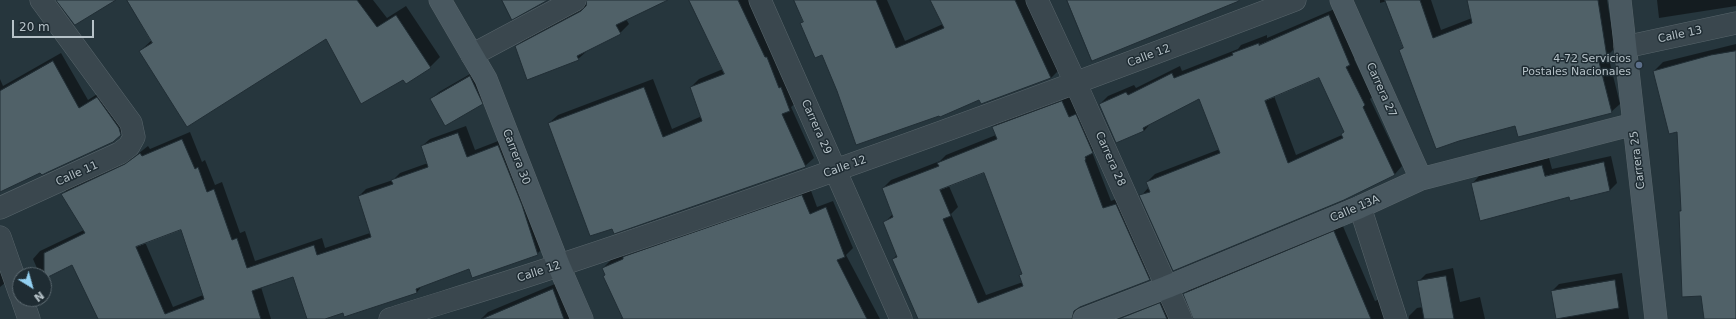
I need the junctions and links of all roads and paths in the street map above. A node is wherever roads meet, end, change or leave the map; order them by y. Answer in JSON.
{"nodes":[{"id":1,"x":41,"y":0,"type":"edge"},
{"id":2,"x":440,"y":0,"type":"edge"},
{"id":3,"x":575,"y":0,"type":"edge"},
{"id":4,"x":760,"y":0,"type":"edge"},
{"id":5,"x":1036,"y":0,"type":"edge"},
{"id":6,"x":1295,"y":0,"type":"edge"},
{"id":7,"x":1341,"y":0,"type":"edge"},
{"id":8,"x":1620,"y":0,"type":"edge"},
{"id":9,"x":1736,"y":23,"type":"edge"},
{"id":10,"x":1625,"y":47,"type":"junction"},
{"id":11,"x":472,"y":55,"type":"junction"},
{"id":12,"x":1076,"y":84,"type":"junction"},
{"id":13,"x":1634,"y":124,"type":"junction"},
{"id":14,"x":835,"y":170,"type":"junction"},
{"id":15,"x":1421,"y":179,"type":"junction"},
{"id":16,"x":1360,"y":207,"type":"junction"},
{"id":17,"x":0,"y":208,"type":"edge"},
{"id":18,"x":0,"y":237,"type":"edge"},
{"id":19,"x":559,"y":266,"type":"junction"},
{"id":20,"x":12,"y":271,"type":"edge"},
{"id":21,"x":1167,"y":287,"type":"junction"},
{"id":22,"x":25,"y":307,"type":"edge"},
{"id":23,"x":29,"y":319,"type":"edge"},
{"id":24,"x":390,"y":319,"type":"edge"},
{"id":25,"x":582,"y":319,"type":"edge"},
{"id":26,"x":901,"y":319,"type":"edge"},
{"id":27,"x":1084,"y":319,"type":"edge"},
{"id":28,"x":1181,"y":319,"type":"edge"},
{"id":29,"x":1396,"y":319,"type":"edge"},
{"id":30,"x":1656,"y":319,"type":"edge"}],
"edges":[{"from":1,"to":17,"type":"street","name":"Calle 11"},
{"from":2,"to":11,"type":"street","name":"Carrera 30"},
{"from":3,"to":11,"type":"street"},
{"from":4,"to":14,"type":"street","name":"Carrera 29"},
{"from":5,"to":12,"type":"street","name":"Carrera 28"},
{"from":6,"to":12,"type":"street","name":"Calle 12"},
{"from":7,"to":15,"type":"street","name":"Carrera 27"},
{"from":8,"to":10,"type":"street","name":"Carrera 25"},
{"from":9,"to":10,"type":"street","name":"Calle 13"},
{"from":10,"to":13,"type":"street","name":"Carrera 25"},
{"from":11,"to":19,"type":"street","name":"Carrera 30"},
{"from":12,"to":14,"type":"street","name":"Calle 12"},
{"from":12,"to":21,"type":"street","name":"Carrera 28"},
{"from":13,"to":15,"type":"street","name":"Calle 13A"},
{"from":13,"to":30,"type":"street","name":"Carrera 25"},
{"from":14,"to":19,"type":"street","name":"Calle 12"},
{"from":14,"to":26,"type":"street","name":"Carrera 29"},
{"from":15,"to":16,"type":"street","name":"Calle 13A"},
{"from":16,"to":21,"type":"street","name":"Calle 13A"},
{"from":16,"to":29,"type":"street"},
{"from":18,"to":20,"type":"street"},
{"from":19,"to":24,"type":"street","name":"Calle 12"},
{"from":19,"to":25,"type":"street","name":"Carrera 30"},
{"from":21,"to":27,"type":"street","name":"Calle 13A"},
{"from":21,"to":28,"type":"street","name":"Carrera 28"},
{"from":22,"to":23,"type":"street"}]}
